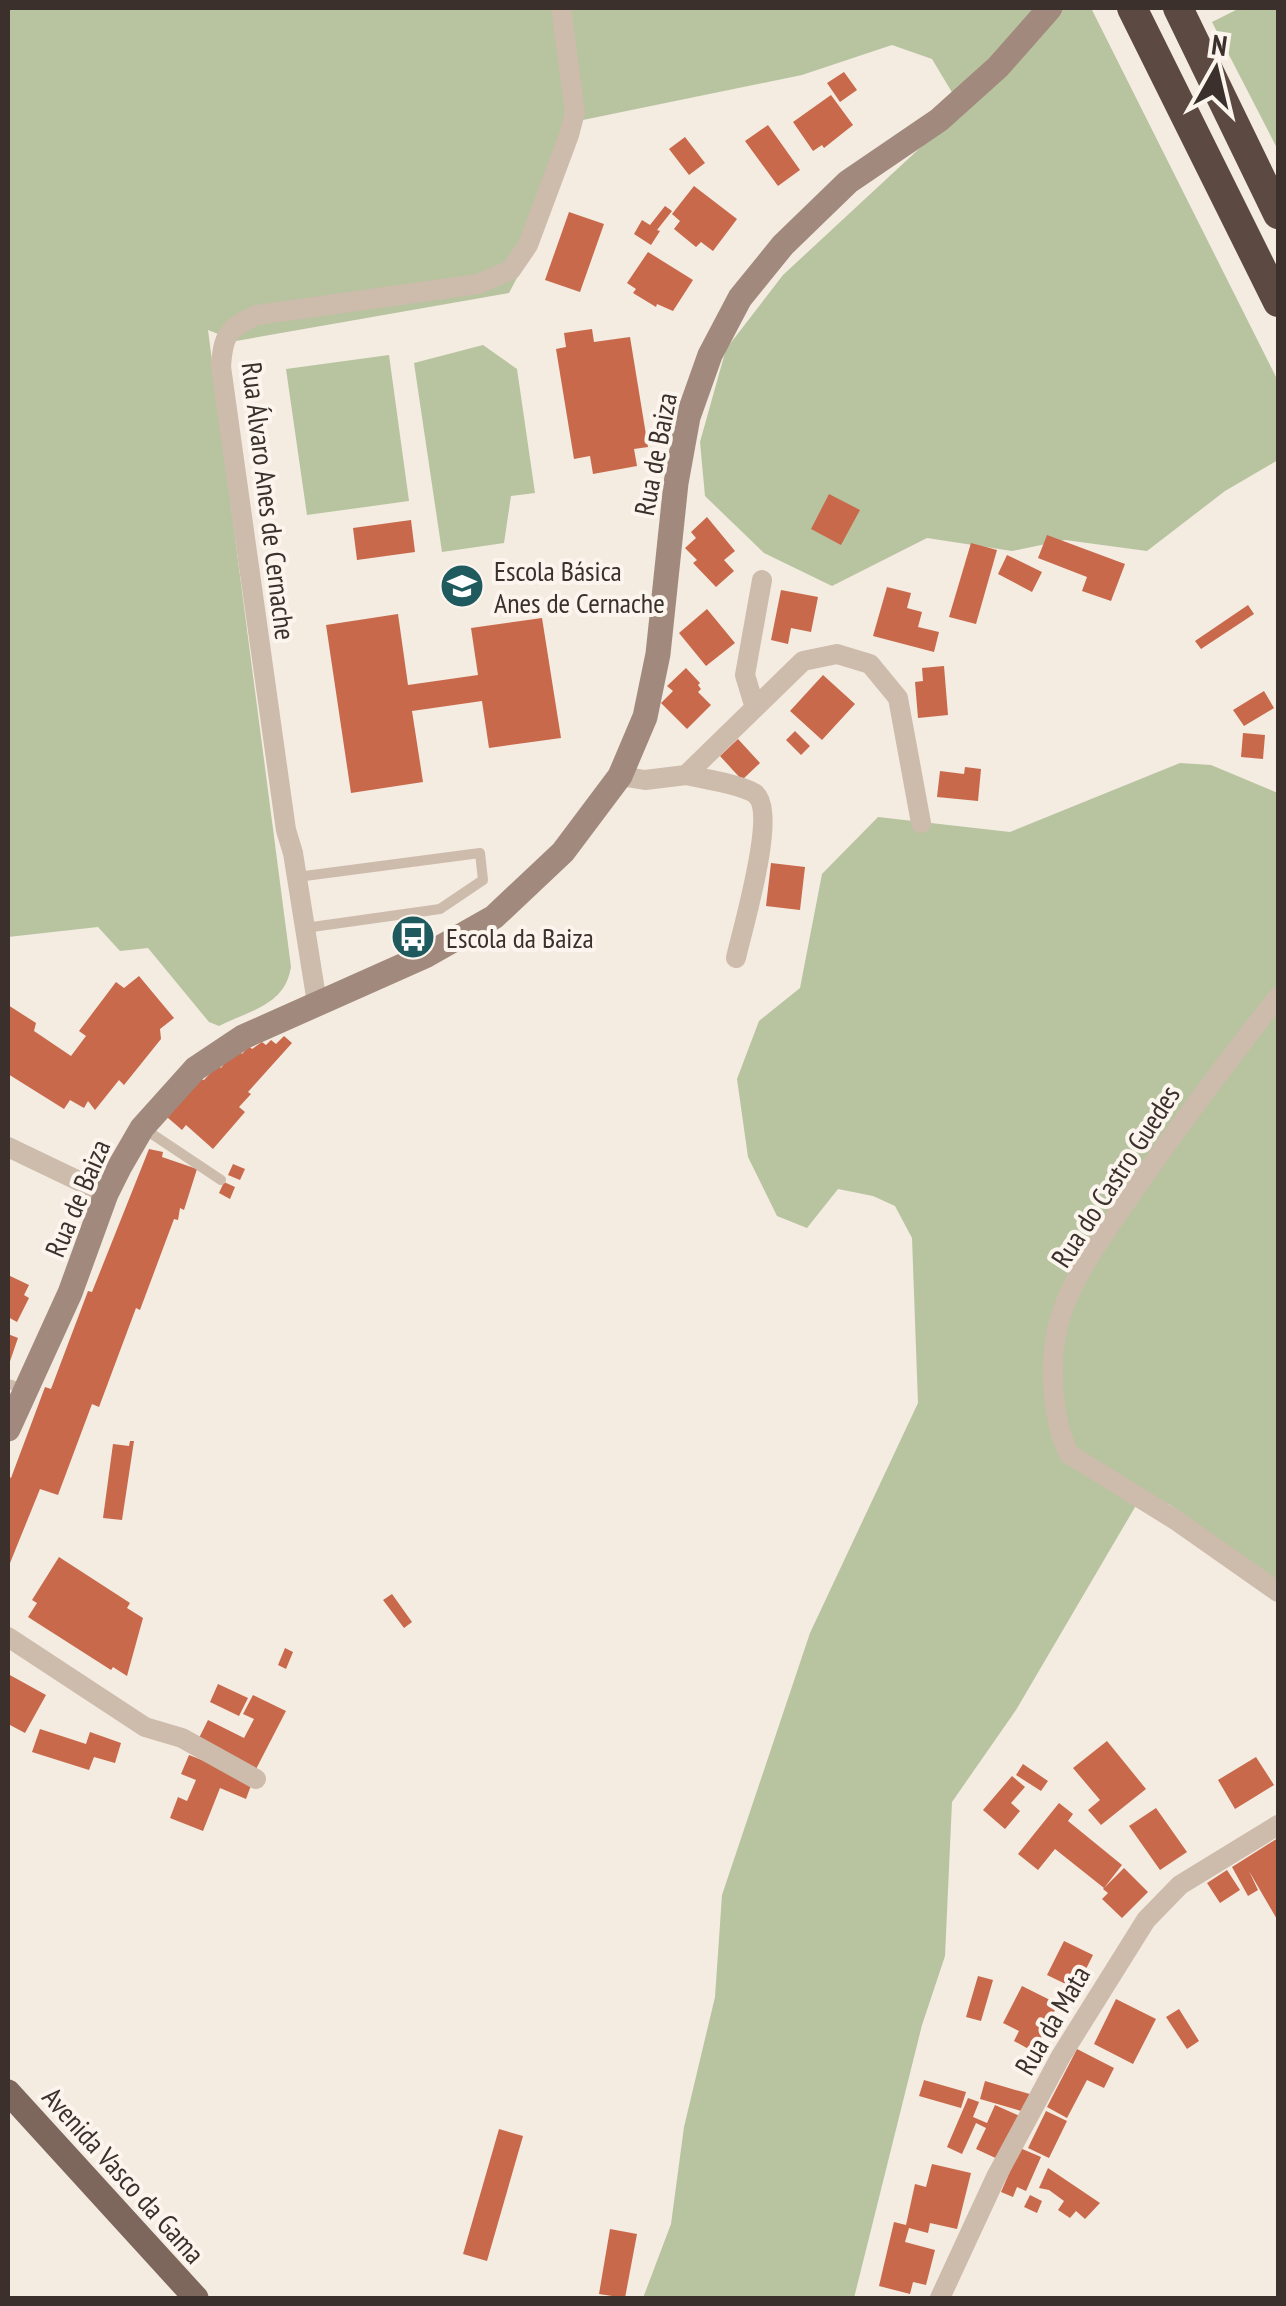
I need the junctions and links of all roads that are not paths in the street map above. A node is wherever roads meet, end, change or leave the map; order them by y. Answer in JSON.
{"nodes":[{"id":1,"x":561,"y":8,"type":"edge"},
{"id":2,"x":1050,"y":8,"type":"edge"},
{"id":3,"x":1132,"y":8,"type":"edge"},
{"id":4,"x":1178,"y":8,"type":"edge"},
{"id":5,"x":1278,"y":214,"type":"edge"},
{"id":6,"x":1278,"y":302,"type":"edge"},
{"id":7,"x":762,"y":580,"type":"dead end"},
{"id":8,"x":754,"y":708,"type":"junction"},
{"id":9,"x":686,"y":774,"type":"junction"},
{"id":10,"x":620,"y":776,"type":"junction"},
{"id":11,"x":921,"y":823,"type":"dead end"},
{"id":12,"x":297,"y":877,"type":"junction"},
{"id":13,"x":304,"y":928,"type":"junction"},
{"id":14,"x":736,"y":958,"type":"dead end"},
{"id":15,"x":1278,"y":996,"type":"edge"},
{"id":16,"x":317,"y":1003,"type":"junction"},
{"id":17,"x":142,"y":1128,"type":"junction"},
{"id":18,"x":8,"y":1147,"type":"edge"},
{"id":19,"x":221,"y":1180,"type":"dead end"},
{"id":20,"x":106,"y":1194,"type":"junction"},
{"id":21,"x":17,"y":1387,"type":"edge"},
{"id":22,"x":8,"y":1429,"type":"edge"},
{"id":23,"x":1278,"y":1592,"type":"edge"},
{"id":24,"x":8,"y":1637,"type":"edge"},
{"id":25,"x":256,"y":1779,"type":"dead end"},
{"id":26,"x":1278,"y":1825,"type":"edge"},
{"id":27,"x":8,"y":2092,"type":"edge"},
{"id":28,"x":196,"y":2298,"type":"edge"},
{"id":29,"x":940,"y":2298,"type":"edge"}],
"edges":[{"from":1,"to":12,"type":"street","name":"Rua Álvaro Anes de Cernache"},
{"from":2,"to":10,"type":"street","name":"Rua de Baiza"},
{"from":3,"to":6,"type":"highway"},
{"from":4,"to":5,"type":"highway"},
{"from":7,"to":8,"type":"street"},
{"from":8,"to":9,"type":"street"},
{"from":8,"to":11,"type":"street"},
{"from":9,"to":10,"type":"street"},
{"from":9,"to":14,"type":"street"},
{"from":10,"to":16,"type":"street","name":"Rua de Baiza"},
{"from":12,"to":13,"type":"street","name":"Rua Álvaro Anes de Cernache"},
{"from":12,"to":13,"type":"lane"},
{"from":13,"to":16,"type":"street","name":"Rua Álvaro Anes de Cernache"},
{"from":15,"to":23,"type":"street","name":"Rua do Castro Guedes"},
{"from":16,"to":17,"type":"street","name":"Rua de Baiza"},
{"from":17,"to":19,"type":"lane"},
{"from":17,"to":20,"type":"street","name":"Rua de Baiza"},
{"from":18,"to":20,"type":"street"},
{"from":20,"to":21,"type":"street","name":"Rua de Baiza"},
{"from":21,"to":22,"type":"street","name":"Rua de Baiza"},
{"from":24,"to":25,"type":"street"},
{"from":26,"to":29,"type":"street","name":"Rua da Mata"},
{"from":27,"to":28,"type":"main road","name":"Avenida Vasco da Gama"}]}
